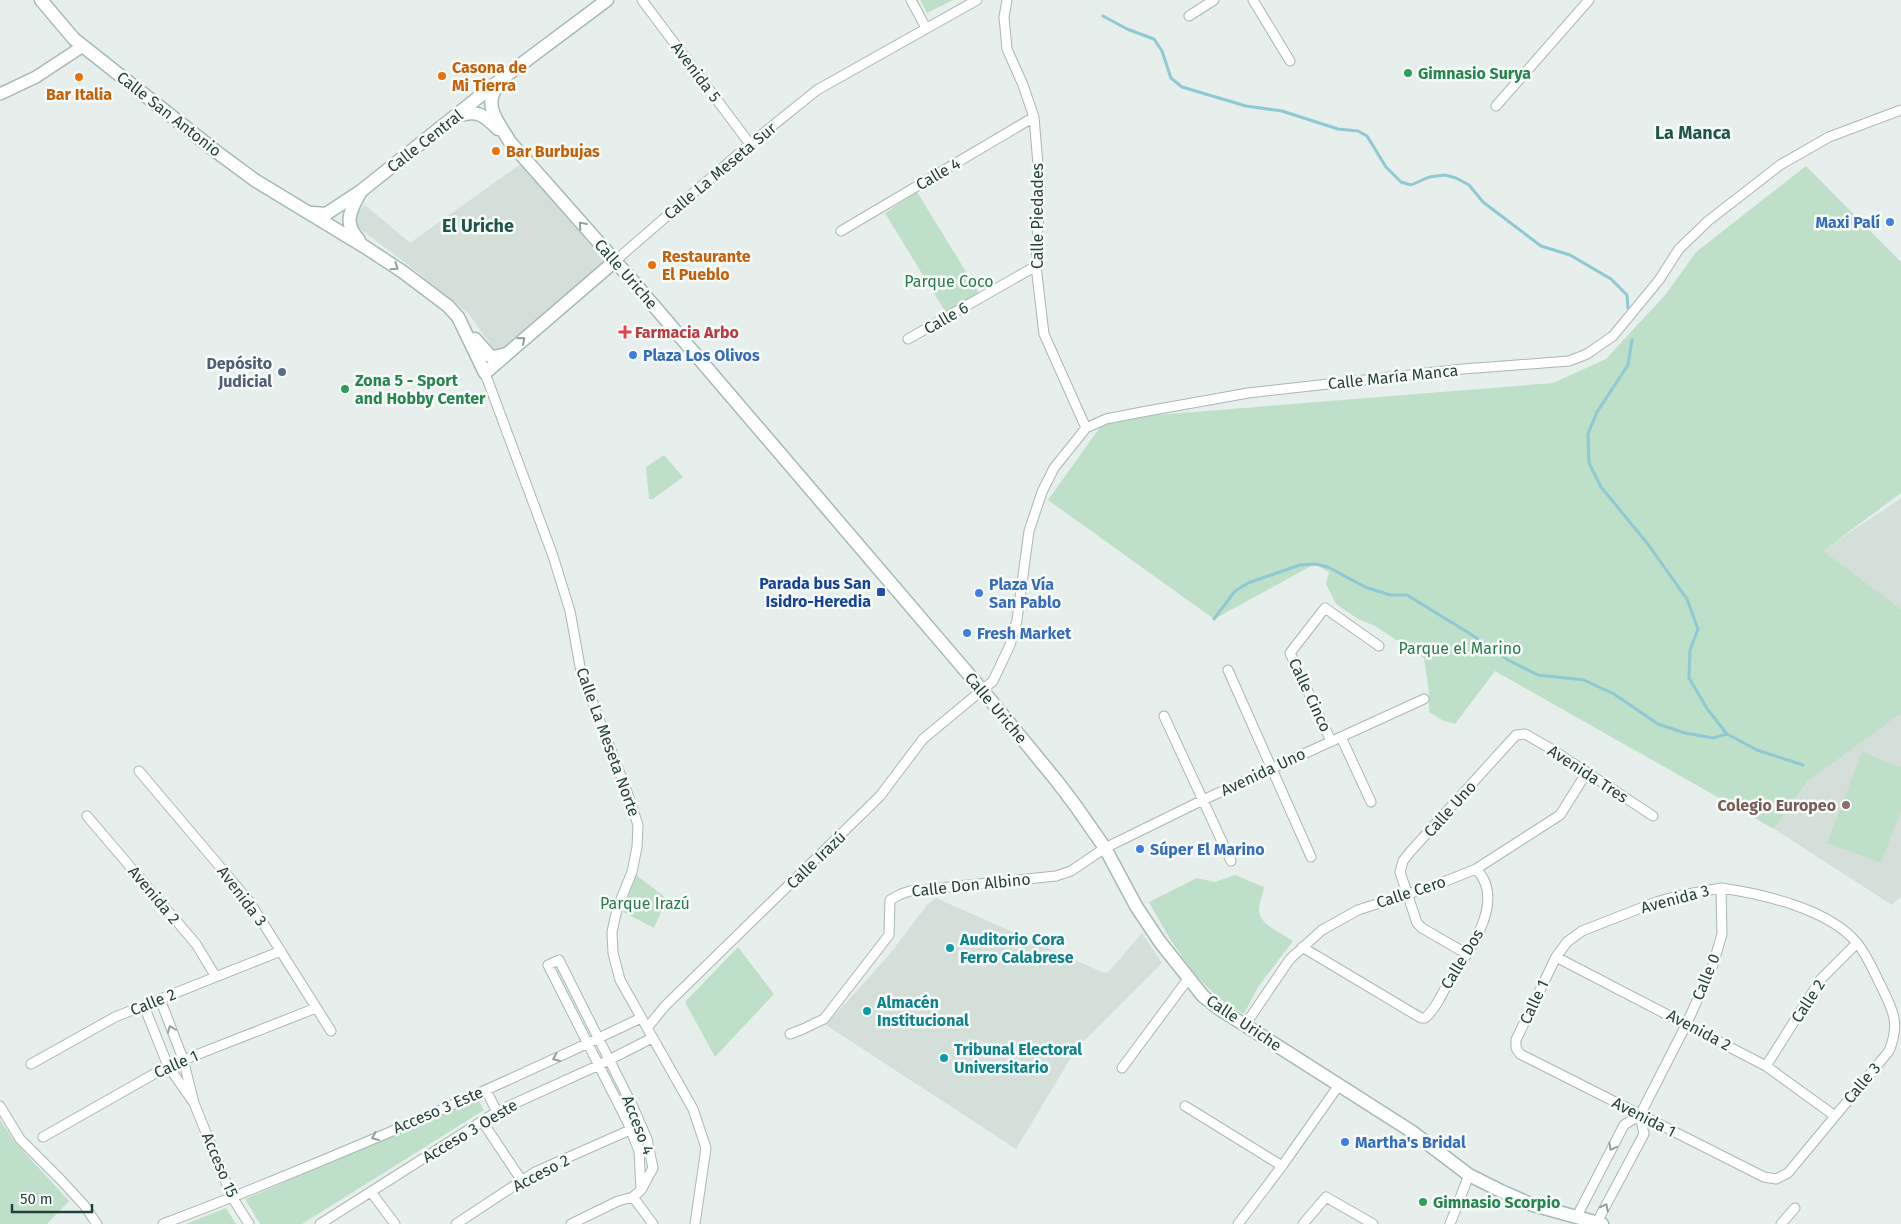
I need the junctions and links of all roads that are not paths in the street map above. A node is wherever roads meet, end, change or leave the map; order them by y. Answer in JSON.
{"nodes":[{"id":1,"x":41,"y":0,"type":"edge"},
{"id":2,"x":642,"y":0,"type":"edge"},
{"id":3,"x":911,"y":0,"type":"edge"},
{"id":4,"x":977,"y":0,"type":"edge"},
{"id":5,"x":1007,"y":0,"type":"edge"},
{"id":6,"x":1214,"y":0,"type":"edge"},
{"id":7,"x":1253,"y":0,"type":"edge"},
{"id":8,"x":1589,"y":0,"type":"edge"},
{"id":9,"x":601,"y":2,"type":"edge"},
{"id":10,"x":1189,"y":16,"type":"dead end"},
{"id":11,"x":926,"y":28,"type":"junction"},
{"id":12,"x":82,"y":46,"type":"junction"},
{"id":13,"x":1290,"y":61,"type":"dead end"},
{"id":14,"x":504,"y":77,"type":"junction"},
{"id":15,"x":0,"y":94,"type":"edge"},
{"id":16,"x":1496,"y":106,"type":"dead end"},
{"id":17,"x":1901,"y":110,"type":"edge"},
{"id":18,"x":458,"y":115,"type":"junction"},
{"id":19,"x":1034,"y":117,"type":"junction"},
{"id":20,"x":510,"y":142,"type":"junction"},
{"id":21,"x":750,"y":144,"type":"junction"},
{"id":22,"x":362,"y":191,"type":"junction"},
{"id":23,"x":309,"y":213,"type":"junction"},
{"id":24,"x":841,"y":231,"type":"dead end"},
{"id":25,"x":365,"y":247,"type":"junction"},
{"id":26,"x":602,"y":247,"type":"junction"},
{"id":27,"x":615,"y":261,"type":"junction"},
{"id":28,"x":1036,"y":266,"type":"junction"},
{"id":29,"x":602,"y":273,"type":"junction"},
{"id":30,"x":458,"y":317,"type":"junction"},
{"id":31,"x":908,"y":339,"type":"dead end"},
{"id":32,"x":506,"y":354,"type":"junction"},
{"id":33,"x":485,"y":373,"type":"junction"},
{"id":34,"x":1086,"y":428,"type":"junction"},
{"id":35,"x":1379,"y":646,"type":"dead end"},
{"id":36,"x":1228,"y":670,"type":"dead end"},
{"id":37,"x":983,"y":691,"type":"junction"},
{"id":38,"x":1424,"y":699,"type":"dead end"},
{"id":39,"x":1164,"y":716,"type":"dead end"},
{"id":40,"x":1521,"y":734,"type":"joint"},
{"id":41,"x":1341,"y":737,"type":"junction"},
{"id":42,"x":1331,"y":741,"type":"junction"},
{"id":43,"x":1272,"y":767,"type":"junction"},
{"id":44,"x":139,"y":771,"type":"dead end"},
{"id":45,"x":1587,"y":772,"type":"junction"},
{"id":46,"x":1203,"y":800,"type":"junction"},
{"id":47,"x":1371,"y":802,"type":"dead end"},
{"id":48,"x":87,"y":816,"type":"dead end"},
{"id":49,"x":1653,"y":816,"type":"dead end"},
{"id":50,"x":1105,"y":848,"type":"junction"},
{"id":51,"x":1311,"y":857,"type":"dead end"},
{"id":52,"x":1231,"y":861,"type":"dead end"},
{"id":53,"x":1476,"y":869,"type":"junction"},
{"id":54,"x":1721,"y":888,"type":"junction"},
{"id":55,"x":1408,"y":894,"type":"junction"},
{"id":56,"x":1857,"y":943,"type":"junction"},
{"id":57,"x":1302,"y":947,"type":"junction"},
{"id":58,"x":281,"y":951,"type":"junction"},
{"id":59,"x":1467,"y":954,"type":"junction"},
{"id":60,"x":1556,"y":957,"type":"junction"},
{"id":61,"x":216,"y":977,"type":"junction"},
{"id":62,"x":1188,"y":979,"type":"junction"},
{"id":63,"x":160,"y":999,"type":"junction"},
{"id":64,"x":144,"y":1006,"type":"junction"},
{"id":65,"x":316,"y":1008,"type":"junction"},
{"id":66,"x":641,"y":1018,"type":"junction"},
{"id":67,"x":1687,"y":1024,"type":"junction"},
{"id":68,"x":1245,"y":1025,"type":"junction"},
{"id":69,"x":647,"y":1028,"type":"junction"},
{"id":70,"x":331,"y":1031,"type":"dead end"},
{"id":71,"x":790,"y":1034,"type":"dead end"},
{"id":72,"x":600,"y":1038,"type":"junction"},
{"id":73,"x":652,"y":1038,"type":"junction"},
{"id":74,"x":587,"y":1044,"type":"junction"},
{"id":75,"x":1516,"y":1048,"type":"joint"},
{"id":76,"x":183,"y":1059,"type":"junction"},
{"id":77,"x":609,"y":1060,"type":"junction"},
{"id":78,"x":30,"y":1064,"type":"dead end"},
{"id":79,"x":168,"y":1066,"type":"junction"},
{"id":80,"x":597,"y":1066,"type":"junction"},
{"id":81,"x":1766,"y":1066,"type":"junction"},
{"id":82,"x":1122,"y":1068,"type":"dead end"},
{"id":83,"x":1340,"y":1085,"type":"junction"},
{"id":84,"x":486,"y":1090,"type":"junction"},
{"id":85,"x":194,"y":1104,"type":"junction"},
{"id":86,"x":0,"y":1106,"type":"edge"},
{"id":87,"x":1185,"y":1106,"type":"dead end"},
{"id":88,"x":497,"y":1112,"type":"junction"},
{"id":89,"x":1640,"y":1115,"type":"junction"},
{"id":90,"x":1835,"y":1116,"type":"junction"},
{"id":91,"x":482,"y":1121,"type":"junction"},
{"id":92,"x":630,"y":1130,"type":"junction"},
{"id":93,"x":43,"y":1137,"type":"dead end"},
{"id":94,"x":1282,"y":1166,"type":"junction"},
{"id":95,"x":1469,"y":1175,"type":"junction"},
{"id":96,"x":1776,"y":1179,"type":"joint"},
{"id":97,"x":522,"y":1181,"type":"junction"},
{"id":98,"x":641,"y":1190,"type":"junction"},
{"id":99,"x":372,"y":1192,"type":"junction"},
{"id":100,"x":232,"y":1197,"type":"junction"},
{"id":101,"x":633,"y":1197,"type":"junction"},
{"id":102,"x":1795,"y":1208,"type":"dead end"},
{"id":103,"x":1577,"y":1216,"type":"junction"},
{"id":104,"x":1600,"y":1223,"type":"edge"},
{"id":105,"x":97,"y":1224,"type":"edge"},
{"id":106,"x":163,"y":1224,"type":"edge"},
{"id":107,"x":249,"y":1224,"type":"edge"},
{"id":108,"x":320,"y":1224,"type":"edge"},
{"id":109,"x":395,"y":1224,"type":"edge"},
{"id":110,"x":456,"y":1224,"type":"edge"},
{"id":111,"x":571,"y":1224,"type":"edge"},
{"id":112,"x":654,"y":1224,"type":"edge"},
{"id":113,"x":695,"y":1224,"type":"edge"},
{"id":114,"x":1238,"y":1224,"type":"edge"},
{"id":115,"x":1303,"y":1224,"type":"edge"},
{"id":116,"x":1373,"y":1224,"type":"edge"},
{"id":117,"x":1450,"y":1224,"type":"edge"},
{"id":118,"x":1780,"y":1224,"type":"edge"}],
"edges":[{"from":1,"to":12,"type":"main road","name":"Calle San Antonio"},
{"from":2,"to":21,"type":"street","name":"Avenida 5"},
{"from":3,"to":11,"type":"street"},
{"from":4,"to":11,"type":"street","name":"Calle La Meseta Sur"},
{"from":5,"to":19,"type":"street","name":"Calle Piedades"},
{"from":6,"to":10,"type":"street"},
{"from":7,"to":13,"type":"street"},
{"from":8,"to":16,"type":"street"},
{"from":9,"to":14,"type":"main road","name":"Calle Central"},
{"from":11,"to":21,"type":"street","name":"Calle La Meseta Sur"},
{"from":12,"to":15,"type":"street"},
{"from":12,"to":23,"type":"main road","name":"Calle San Antonio"},
{"from":14,"to":18,"type":"main road","name":"Calle Central"},
{"from":14,"to":20,"type":"main road","name":"Calle Uriche"},
{"from":17,"to":34,"type":"street","name":"Calle María Manca"},
{"from":18,"to":20,"type":"main road"},
{"from":18,"to":22,"type":"main road","name":"Calle Central"},
{"from":19,"to":24,"type":"street","name":"Calle 4"},
{"from":19,"to":28,"type":"street","name":"Calle Piedades"},
{"from":26,"to":20,"type":"main road","name":"Calle Uriche","one_way":true},
{"from":21,"to":27,"type":"street","name":"Calle La Meseta Sur"},
{"from":22,"to":23,"type":"main road","name":"Calle Central"},
{"from":22,"to":25,"type":"main road"},
{"from":23,"to":25,"type":"main road","name":"Calle La Meseta Norte"},
{"from":25,"to":30,"type":"main road","name":"Calle La Meseta Norte","one_way":true},
{"from":26,"to":27,"type":"main road","name":"Calle Uriche"},
{"from":26,"to":29,"type":"main road"},
{"from":27,"to":29,"type":"main road","name":"Calle La Meseta Sur"},
{"from":27,"to":37,"type":"main road","name":"Calle Uriche"},
{"from":28,"to":31,"type":"street","name":"Calle 6"},
{"from":28,"to":34,"type":"street","name":"Calle Piedades"},
{"from":32,"to":29,"type":"main road","name":"Calle La Meseta Sur","one_way":true},
{"from":30,"to":32,"type":"main road"},
{"from":30,"to":33,"type":"main road","name":"Calle La Meseta Norte"},
{"from":32,"to":33,"type":"main road","name":"Calle La Meseta Sur"},
{"from":33,"to":66,"type":"street","name":"Calle La Meseta Norte"},
{"from":34,"to":37,"type":"street","name":"Calle María Manca"},
{"from":35,"to":42,"type":"street","name":"Calle Cinco"},
{"from":36,"to":43,"type":"street"},
{"from":37,"to":50,"type":"main road","name":"Calle Uriche"},
{"from":37,"to":69,"type":"street","name":"Calle Irazú"},
{"from":38,"to":41,"type":"street","name":"Avenida Uno"},
{"from":39,"to":46,"type":"street"},
{"from":40,"to":45,"type":"street","name":"Avenida Tres"},
{"from":40,"to":55,"type":"street","name":"Calle Uno"},
{"from":41,"to":42,"type":"street","name":"Avenida Uno"},
{"from":41,"to":47,"type":"street"},
{"from":42,"to":43,"type":"street","name":"Avenida Uno"},
{"from":43,"to":46,"type":"street","name":"Avenida Uno"},
{"from":43,"to":51,"type":"street"},
{"from":44,"to":58,"type":"street","name":"Avenida 3"},
{"from":45,"to":49,"type":"street","name":"Avenida Tres"},
{"from":45,"to":53,"type":"street","name":"Calle Cero"},
{"from":46,"to":50,"type":"street","name":"Avenida Uno"},
{"from":46,"to":52,"type":"street"},
{"from":48,"to":61,"type":"street","name":"Avenida 2"},
{"from":50,"to":62,"type":"main road","name":"Calle Uriche"},
{"from":50,"to":71,"type":"street","name":"Calle Don Albino"},
{"from":53,"to":55,"type":"street","name":"Calle Cero"},
{"from":53,"to":59,"type":"street","name":"Calle Dos"},
{"from":54,"to":56,"type":"street","name":"Avenida 3"},
{"from":54,"to":60,"type":"street","name":"Avenida 3"},
{"from":54,"to":67,"type":"street","name":"Calle 0"},
{"from":55,"to":57,"type":"street","name":"Calle Cero"},
{"from":55,"to":59,"type":"street","name":"Calle Uno"},
{"from":56,"to":81,"type":"street","name":"Calle 2"},
{"from":56,"to":90,"type":"street","name":"Calle 3"},
{"from":57,"to":59,"type":"street","name":"Calle Dos"},
{"from":57,"to":68,"type":"street","name":"Calle Cero"},
{"from":58,"to":61,"type":"street","name":"Calle 2"},
{"from":58,"to":65,"type":"street","name":"Avenida 3"},
{"from":60,"to":67,"type":"street","name":"Avenida 2"},
{"from":60,"to":75,"type":"street","name":"Calle 1"},
{"from":61,"to":63,"type":"street","name":"Calle 2"},
{"from":62,"to":68,"type":"main road","name":"Calle Uriche"},
{"from":62,"to":82,"type":"street"},
{"from":63,"to":64,"type":"street","name":"Calle 2"},
{"from":76,"to":63,"type":"street","one_way":true},
{"from":64,"to":78,"type":"street","name":"Calle 2"},
{"from":64,"to":79,"type":"street"},
{"from":65,"to":70,"type":"street","name":"Avenida 3"},
{"from":65,"to":76,"type":"street","name":"Calle 1"},
{"from":66,"to":69,"type":"street","name":"Calle La Meseta Norte"},
{"from":66,"to":72,"type":"street","name":"Acceso 3 Este"},
{"from":67,"to":81,"type":"street","name":"Avenida 2"},
{"from":67,"to":89,"type":"street","name":"Calle 0"},
{"from":68,"to":83,"type":"main road","name":"Calle Uriche"},
{"from":69,"to":73,"type":"street","name":"Calle La Meseta Norte"},
{"from":72,"to":74,"type":"street","name":"Acceso 3 Este"},
{"from":72,"to":74,"type":"street","name":"Acceso 4"},
{"from":72,"to":77,"type":"street","name":"Acceso 4"},
{"from":73,"to":77,"type":"street","name":"Acceso 3 Oeste"},
{"from":73,"to":113,"type":"street","name":"Calle La Meseta Norte"},
{"from":74,"to":80,"type":"street","name":"Acceso 4"},
{"from":74,"to":84,"type":"street","name":"Acceso 3 Este","one_way":true},
{"from":75,"to":89,"type":"street","name":"Avenida 1"},
{"from":76,"to":79,"type":"street","name":"Calle 1"},
{"from":76,"to":85,"type":"street"},
{"from":77,"to":80,"type":"street","name":"Acceso 3 Oeste"},
{"from":77,"to":98,"type":"street","name":"Acceso 4"},
{"from":79,"to":85,"type":"street"},
{"from":79,"to":93,"type":"street","name":"Calle 1"},
{"from":80,"to":88,"type":"street","name":"Acceso 3 Oeste"},
{"from":80,"to":92,"type":"street","name":"Acceso 4"},
{"from":81,"to":90,"type":"street","name":"Avenida 2"},
{"from":83,"to":94,"type":"street"},
{"from":83,"to":95,"type":"main road","name":"Calle Uriche"},
{"from":84,"to":88,"type":"street"},
{"from":84,"to":100,"type":"street","name":"Acceso 3 Este","one_way":true},
{"from":85,"to":100,"type":"street","name":"Acceso 15"},
{"from":86,"to":105,"type":"street"},
{"from":87,"to":94,"type":"street"},
{"from":88,"to":91,"type":"street","name":"Acceso 3 Oeste"},
{"from":89,"to":96,"type":"street","name":"Avenida 1"},
{"from":89,"to":103,"type":"street","name":"Calle 0","one_way":true},
{"from":104,"to":89,"type":"street","one_way":true},
{"from":90,"to":96,"type":"street","name":"Calle 3"},
{"from":91,"to":97,"type":"street"},
{"from":91,"to":99,"type":"street","name":"Acceso 3 Oeste"},
{"from":92,"to":97,"type":"street","name":"Acceso 2"},
{"from":92,"to":98,"type":"street","name":"Acceso 4"},
{"from":94,"to":114,"type":"street"},
{"from":95,"to":103,"type":"main road","name":"Calle Uriche"},
{"from":95,"to":117,"type":"street"},
{"from":97,"to":110,"type":"street","name":"Acceso 2"},
{"from":98,"to":101,"type":"street"},
{"from":99,"to":108,"type":"street","name":"Acceso 3 Oeste"},
{"from":99,"to":109,"type":"street"},
{"from":100,"to":106,"type":"street","name":"Acceso 3 Este"},
{"from":100,"to":107,"type":"street","name":"Acceso 15"},
{"from":101,"to":111,"type":"street"},
{"from":101,"to":112,"type":"street"},
{"from":102,"to":118,"type":"street"},
{"from":103,"to":104,"type":"main road","name":"Calle Uriche"},
{"from":115,"to":116,"type":"street"}]}
